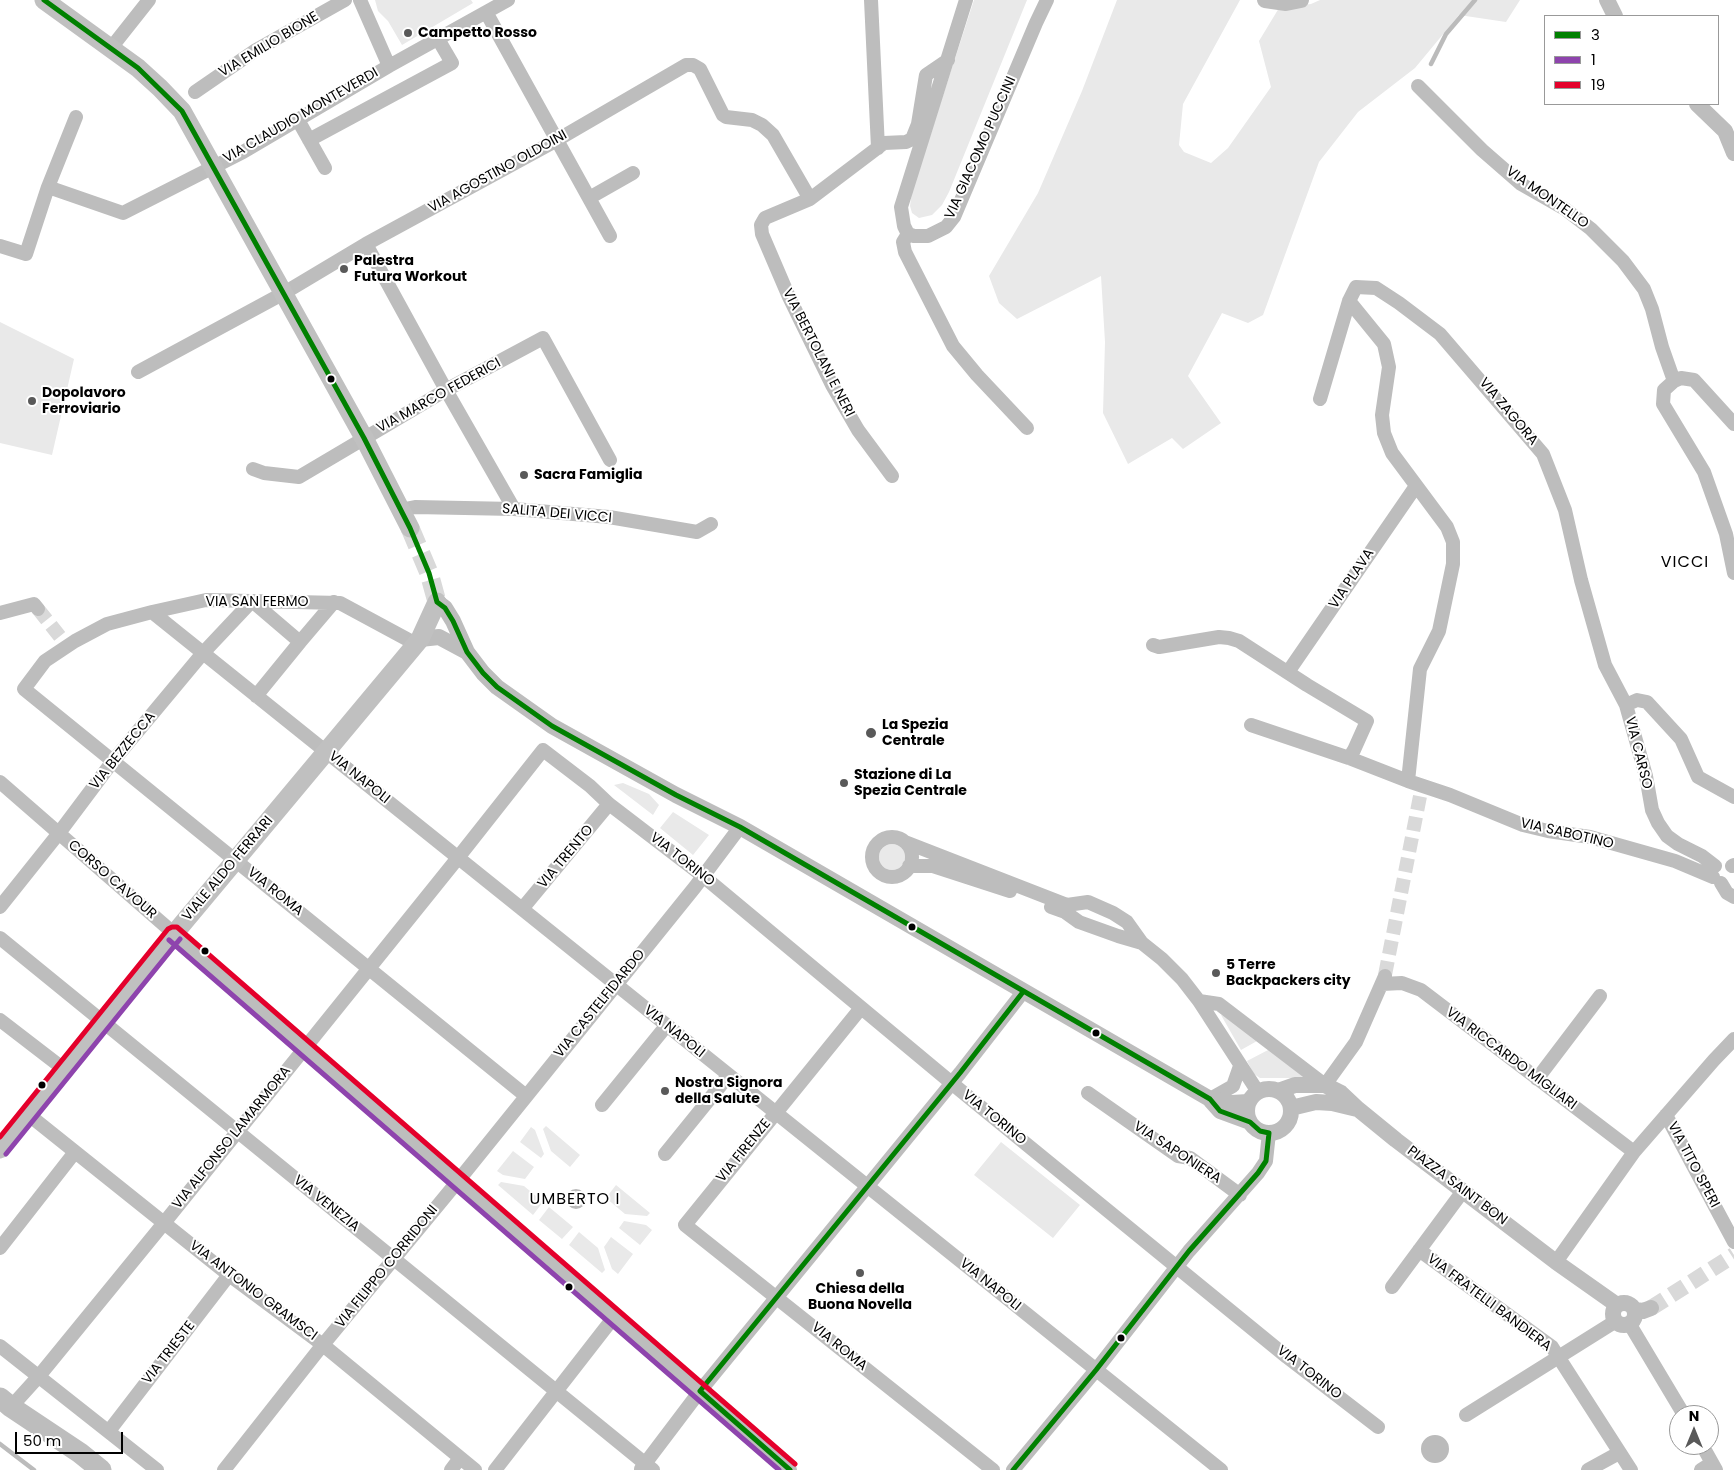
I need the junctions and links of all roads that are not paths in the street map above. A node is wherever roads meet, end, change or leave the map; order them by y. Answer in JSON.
{"nodes":[{"id":1,"x":44,"y":0,"type":"edge"},
{"id":2,"x":148,"y":0,"type":"edge"},
{"id":3,"x":345,"y":0,"type":"edge"},
{"id":4,"x":360,"y":0,"type":"edge"},
{"id":5,"x":508,"y":0,"type":"edge"},
{"id":6,"x":871,"y":0,"type":"edge"},
{"id":7,"x":966,"y":0,"type":"edge"},
{"id":8,"x":1048,"y":0,"type":"edge"},
{"id":9,"x":1265,"y":0,"type":"edge"},
{"id":10,"x":1301,"y":0,"type":"edge"},
{"id":11,"x":1607,"y":0,"type":"edge"},
{"id":12,"x":486,"y":12,"type":"junction"},
{"id":13,"x":1614,"y":15,"type":"edge"},
{"id":14,"x":438,"y":40,"type":"junction"},
{"id":15,"x":111,"y":48,"type":"junction"},
{"id":16,"x":948,"y":60,"type":"junction"},
{"id":17,"x":389,"y":66,"type":"junction"},
{"id":18,"x":1418,"y":86,"type":"dead end"},
{"id":19,"x":195,"y":92,"type":"dead end"},
{"id":20,"x":1698,"y":105,"type":"edge"},
{"id":21,"x":76,"y":117,"type":"dead end"},
{"id":22,"x":298,"y":120,"type":"junction"},
{"id":23,"x":309,"y":140,"type":"junction"},
{"id":24,"x":557,"y":140,"type":"junction"},
{"id":25,"x":878,"y":148,"type":"junction"},
{"id":26,"x":1734,"y":153,"type":"edge"},
{"id":27,"x":214,"y":166,"type":"junction"},
{"id":28,"x":325,"y":168,"type":"dead end"},
{"id":29,"x":633,"y":173,"type":"dead end"},
{"id":30,"x":48,"y":187,"type":"junction"},
{"id":31,"x":589,"y":198,"type":"junction"},
{"id":32,"x":810,"y":199,"type":"junction"},
{"id":33,"x":908,"y":234,"type":"junction"},
{"id":34,"x":610,"y":236,"type":"dead end"},
{"id":35,"x":366,"y":244,"type":"junction"},
{"id":36,"x":0,"y":246,"type":"edge"},
{"id":37,"x":284,"y":293,"type":"junction"},
{"id":38,"x":1349,"y":301,"type":"junction"},
{"id":39,"x":138,"y":372,"type":"dead end"},
{"id":40,"x":1674,"y":381,"type":"junction"},
{"id":41,"x":446,"y":390,"type":"junction"},
{"id":42,"x":1320,"y":399,"type":"dead end"},
{"id":43,"x":1734,"y":424,"type":"edge"},
{"id":44,"x":1027,"y":428,"type":"dead end"},
{"id":45,"x":364,"y":438,"type":"junction"},
{"id":46,"x":610,"y":460,"type":"dead end"},
{"id":47,"x":253,"y":469,"type":"dead end"},
{"id":48,"x":892,"y":476,"type":"dead end"},
{"id":49,"x":1416,"y":486,"type":"junction"},
{"id":50,"x":514,"y":509,"type":"junction"},
{"id":51,"x":400,"y":510,"type":"junction"},
{"id":52,"x":711,"y":524,"type":"dead end"},
{"id":53,"x":410,"y":528,"type":"tunnel mouth"},
{"id":54,"x":1734,"y":574,"type":"edge"},
{"id":55,"x":252,"y":601,"type":"junction"},
{"id":56,"x":334,"y":602,"type":"junction"},
{"id":57,"x":437,"y":602,"type":"joint"},
{"id":58,"x":38,"y":609,"type":"dead end"},
{"id":59,"x":152,"y":612,"type":"junction"},
{"id":60,"x":0,"y":613,"type":"edge"},
{"id":61,"x":300,"y":642,"type":"junction"},
{"id":62,"x":418,"y":642,"type":"junction"},
{"id":63,"x":1153,"y":645,"type":"dead end"},
{"id":64,"x":467,"y":652,"type":"junction"},
{"id":65,"x":203,"y":653,"type":"junction"},
{"id":66,"x":1288,"y":672,"type":"junction"},
{"id":67,"x":24,"y":689,"type":"joint"},
{"id":68,"x":256,"y":696,"type":"junction"},
{"id":69,"x":1626,"y":706,"type":"junction"},
{"id":70,"x":1251,"y":725,"type":"dead end"},
{"id":71,"x":543,"y":750,"type":"joint"},
{"id":72,"x":326,"y":752,"type":"junction"},
{"id":73,"x":1349,"y":758,"type":"junction"},
{"id":74,"x":113,"y":761,"type":"junction"},
{"id":75,"x":1408,"y":781,"type":"junction"},
{"id":76,"x":0,"y":782,"type":"edge"},
{"id":77,"x":1734,"y":797,"type":"edge"},
{"id":78,"x":609,"y":804,"type":"junction"},
{"id":79,"x":740,"y":827,"type":"junction"},
{"id":80,"x":59,"y":833,"type":"junction"},
{"id":81,"x":905,"y":842,"type":"junction"},
{"id":82,"x":458,"y":858,"type":"junction"},
{"id":83,"x":236,"y":860,"type":"junction"},
{"id":84,"x":909,"y":866,"type":"junction"},
{"id":85,"x":703,"y":876,"type":"junction"},
{"id":86,"x":1723,"y":878,"type":"edge"},
{"id":87,"x":1734,"y":897,"type":"edge"},
{"id":88,"x":1078,"y":903,"type":"junction"},
{"id":89,"x":0,"y":907,"type":"edge"},
{"id":90,"x":522,"y":909,"type":"junction"},
{"id":91,"x":1070,"y":916,"type":"junction"},
{"id":92,"x":174,"y":934,"type":"junction"},
{"id":93,"x":0,"y":938,"type":"edge"},
{"id":94,"x":1142,"y":943,"type":"junction"},
{"id":95,"x":369,"y":968,"type":"junction"},
{"id":96,"x":616,"y":985,"type":"junction"},
{"id":97,"x":1023,"y":992,"type":"junction"},
{"id":98,"x":1600,"y":996,"type":"dead end"},
{"id":99,"x":1198,"y":1001,"type":"junction"},
{"id":100,"x":861,"y":1008,"type":"junction"},
{"id":101,"x":0,"y":1011,"type":"edge"},
{"id":102,"x":0,"y":1020,"type":"edge"},
{"id":103,"x":103,"y":1022,"type":"junction"},
{"id":104,"x":666,"y":1025,"type":"junction"},
{"id":105,"x":1734,"y":1039,"type":"edge"},
{"id":106,"x":305,"y":1047,"type":"junction"},
{"id":107,"x":46,"y":1055,"type":"junction"},
{"id":108,"x":1240,"y":1066,"type":"junction"},
{"id":109,"x":64,"y":1070,"type":"junction"},
{"id":110,"x":729,"y":1075,"type":"junction"},
{"id":111,"x":1537,"y":1079,"type":"junction"},
{"id":112,"x":951,"y":1083,"type":"junction"},
{"id":113,"x":1325,"y":1085,"type":"junction"},
{"id":114,"x":1278,"y":1091,"type":"junction"},
{"id":115,"x":1088,"y":1093,"type":"dead end"},
{"id":116,"x":526,"y":1096,"type":"junction"},
{"id":117,"x":1253,"y":1097,"type":"junction"},
{"id":118,"x":1210,"y":1099,"type":"junction"},
{"id":119,"x":602,"y":1105,"type":"dead end"},
{"id":120,"x":1290,"y":1108,"type":"junction"},
{"id":121,"x":1358,"y":1110,"type":"junction"},
{"id":122,"x":775,"y":1112,"type":"junction"},
{"id":123,"x":29,"y":1115,"type":"junction"},
{"id":124,"x":1666,"y":1115,"type":"junction"},
{"id":125,"x":1250,"y":1122,"type":"junction"},
{"id":126,"x":238,"y":1131,"type":"junction"},
{"id":127,"x":1269,"y":1133,"type":"junction"},
{"id":128,"x":0,"y":1149,"type":"edge"},
{"id":129,"x":75,"y":1152,"type":"junction"},
{"id":130,"x":1634,"y":1152,"type":"junction"},
{"id":131,"x":665,"y":1154,"type":"dead end"},
{"id":132,"x":458,"y":1181,"type":"junction"},
{"id":133,"x":868,"y":1186,"type":"junction"},
{"id":134,"x":1463,"y":1191,"type":"junction"},
{"id":135,"x":1240,"y":1195,"type":"junction"},
{"id":136,"x":164,"y":1223,"type":"junction"},
{"id":137,"x":685,"y":1224,"type":"joint"},
{"id":138,"x":1734,"y":1242,"type":"edge"},
{"id":139,"x":0,"y":1248,"type":"edge"},
{"id":140,"x":1419,"y":1250,"type":"junction"},
{"id":141,"x":394,"y":1259,"type":"junction"},
{"id":142,"x":1556,"y":1262,"type":"junction"},
{"id":143,"x":1177,"y":1266,"type":"junction"},
{"id":144,"x":229,"y":1275,"type":"junction"},
{"id":145,"x":1392,"y":1287,"type":"dead end"},
{"id":146,"x":776,"y":1298,"type":"junction"},
{"id":147,"x":1630,"y":1314,"type":"junction"},
{"id":148,"x":614,"y":1317,"type":"junction"},
{"id":149,"x":323,"y":1345,"type":"junction"},
{"id":150,"x":0,"y":1346,"type":"edge"},
{"id":151,"x":1558,"y":1356,"type":"junction"},
{"id":152,"x":1096,"y":1370,"type":"junction"},
{"id":153,"x":40,"y":1376,"type":"junction"},
{"id":154,"x":700,"y":1391,"type":"junction"},
{"id":155,"x":556,"y":1392,"type":"junction"},
{"id":156,"x":5,"y":1403,"type":"edge"},
{"id":157,"x":1679,"y":1405,"type":"edge"},
{"id":158,"x":1466,"y":1414,"type":"dead end"},
{"id":159,"x":1378,"y":1428,"type":"dead end"},
{"id":160,"x":108,"y":1431,"type":"junction"},
{"id":161,"x":1619,"y":1453,"type":"junction"},
{"id":162,"x":1705,"y":1455,"type":"edge"},
{"id":163,"x":460,"y":1458,"type":"junction"},
{"id":164,"x":646,"y":1468,"type":"edge"},
{"id":165,"x":1710,"y":1468,"type":"edge"},
{"id":166,"x":101,"y":1470,"type":"edge"},
{"id":167,"x":157,"y":1470,"type":"edge"},
{"id":168,"x":224,"y":1470,"type":"edge"},
{"id":169,"x":451,"y":1470,"type":"edge"},
{"id":170,"x":475,"y":1470,"type":"edge"},
{"id":171,"x":495,"y":1470,"type":"edge"},
{"id":172,"x":790,"y":1470,"type":"edge"},
{"id":173,"x":992,"y":1470,"type":"edge"},
{"id":174,"x":1013,"y":1470,"type":"edge"},
{"id":175,"x":1220,"y":1470,"type":"edge"},
{"id":176,"x":1588,"y":1470,"type":"edge"},
{"id":177,"x":1631,"y":1470,"type":"edge"}],
"edges":[{"from":1,"to":15,"type":"main road"},
{"from":2,"to":15,"type":"street"},
{"from":3,"to":19,"type":"street","name":"VIA EMILIO BIONE"},
{"from":4,"to":17,"type":"street","name":"VIA CLAUDIO MONTEVERDI"},
{"from":5,"to":12,"type":"street","name":"VIA CLAUDIO MONTEVERDI"},
{"from":6,"to":25,"type":"street"},
{"from":7,"to":16,"type":"street"},
{"from":8,"to":33,"type":"street","name":"VIA GIACOMO PUCCINI"},
{"from":9,"to":10,"type":"street"},
{"from":11,"to":13,"type":"street"},
{"from":12,"to":14,"type":"street","name":"VIA CLAUDIO MONTEVERDI"},
{"from":12,"to":24,"type":"street"},
{"from":14,"to":17,"type":"street","name":"VIA CLAUDIO MONTEVERDI"},
{"from":14,"to":23,"type":"street"},
{"from":15,"to":27,"type":"main road"},
{"from":16,"to":25,"type":"street"},
{"from":16,"to":33,"type":"street"},
{"from":17,"to":22,"type":"street","name":"VIA CLAUDIO MONTEVERDI"},
{"from":18,"to":40,"type":"street","name":"VIA MONTELLO"},
{"from":20,"to":26,"type":"street"},
{"from":21,"to":30,"type":"street"},
{"from":22,"to":23,"type":"street"},
{"from":22,"to":27,"type":"street","name":"VIA CLAUDIO MONTEVERDI"},
{"from":23,"to":28,"type":"street"},
{"from":24,"to":31,"type":"street"},
{"from":24,"to":32,"type":"street","name":"VIA AGOSTINO OLDOINI"},
{"from":24,"to":35,"type":"street","name":"VIA AGOSTINO OLDOINI"},
{"from":25,"to":32,"type":"street"},
{"from":27,"to":30,"type":"street","name":"VIA CLAUDIO MONTEVERDI"},
{"from":27,"to":37,"type":"main road"},
{"from":29,"to":31,"type":"street"},
{"from":30,"to":36,"type":"street"},
{"from":31,"to":34,"type":"street"},
{"from":32,"to":48,"type":"street","name":"VIA BERTOLANI E NERI"},
{"from":33,"to":44,"type":"street"},
{"from":35,"to":37,"type":"street","name":"VIA AGOSTINO OLDOINI"},
{"from":35,"to":41,"type":"street"},
{"from":37,"to":39,"type":"street","name":"VIA AGOSTINO OLDOINI"},
{"from":37,"to":45,"type":"main road"},
{"from":38,"to":42,"type":"street"},
{"from":38,"to":49,"type":"street"},
{"from":38,"to":69,"type":"street","name":"VIA ZAGORA"},
{"from":40,"to":43,"type":"street"},
{"from":40,"to":54,"type":"street"},
{"from":41,"to":45,"type":"street","name":"VIA MARCO FEDERICI"},
{"from":41,"to":46,"type":"street","name":"VIA MARCO FEDERICI"},
{"from":41,"to":50,"type":"street"},
{"from":45,"to":47,"type":"street","name":"VIA MARCO FEDERICI"},
{"from":45,"to":51,"type":"main road"},
{"from":49,"to":66,"type":"street","name":"VIA PLAVA"},
{"from":49,"to":75,"type":"street"},
{"from":50,"to":51,"type":"street","name":"SALITA DEI VICCI"},
{"from":50,"to":52,"type":"street","name":"SALITA DEI VICCI"},
{"from":51,"to":53,"type":"main road"},
{"from":55,"to":56,"type":"street","name":"VIA SAN FERMO"},
{"from":55,"to":59,"type":"street","name":"VIA SAN FERMO"},
{"from":55,"to":61,"type":"street"},
{"from":55,"to":65,"type":"street","name":"VIA BEZZECCA"},
{"from":56,"to":61,"type":"street"},
{"from":56,"to":62,"type":"street","name":"VIA SAN FERMO"},
{"from":57,"to":62,"type":"main road","name":"VIALE ALDO FERRARI"},
{"from":57,"to":64,"type":"street"},
{"from":58,"to":60,"type":"street"},
{"from":59,"to":65,"type":"street","name":"VIA NAPOLI"},
{"from":59,"to":67,"type":"street","name":"VIA SAN FERMO"},
{"from":61,"to":68,"type":"street"},
{"from":62,"to":64,"type":"street"},
{"from":62,"to":72,"type":"main road","name":"VIALE ALDO FERRARI"},
{"from":63,"to":66,"type":"street"},
{"from":64,"to":79,"type":"street"},
{"from":65,"to":68,"type":"street","name":"VIA NAPOLI"},
{"from":65,"to":74,"type":"street","name":"VIA BEZZECCA"},
{"from":66,"to":73,"type":"street"},
{"from":67,"to":74,"type":"street","name":"VIA ROMA"},
{"from":68,"to":72,"type":"street","name":"VIA NAPOLI"},
{"from":69,"to":77,"type":"street","name":"VIA CARSO"},
{"from":69,"to":86,"type":"street","name":"VIA CARSO"},
{"from":70,"to":73,"type":"street"},
{"from":71,"to":78,"type":"street","name":"VIA TORINO"},
{"from":71,"to":82,"type":"street","name":"VIA ALFONSO LAMARMORA"},
{"from":72,"to":82,"type":"street","name":"VIA NAPOLI"},
{"from":72,"to":83,"type":"main road","name":"VIALE ALDO FERRARI"},
{"from":73,"to":75,"type":"street"},
{"from":74,"to":80,"type":"street","name":"VIA BEZZECCA"},
{"from":74,"to":83,"type":"street","name":"VIA ROMA"},
{"from":75,"to":86,"type":"street","name":"VIA SABOTINO"},
{"from":76,"to":80,"type":"street","name":"CORSO CAVOUR"},
{"from":78,"to":85,"type":"street","name":"VIA TORINO"},
{"from":78,"to":90,"type":"street","name":"VIA TRENTO"},
{"from":79,"to":85,"type":"street","name":"VIA CASTELFIDARDO"},
{"from":79,"to":97,"type":"street"},
{"from":80,"to":89,"type":"street","name":"VIA BEZZECCA"},
{"from":80,"to":92,"type":"street","name":"CORSO CAVOUR"},
{"from":81,"to":84,"type":"street"},
{"from":81,"to":84,"type":"street"},
{"from":81,"to":88,"type":"street"},
{"from":82,"to":90,"type":"street","name":"VIA NAPOLI"},
{"from":82,"to":95,"type":"street","name":"VIA ALFONSO LAMARMORA"},
{"from":83,"to":92,"type":"main road","name":"VIALE ALDO FERRARI"},
{"from":83,"to":95,"type":"street","name":"VIA ROMA"},
{"from":84,"to":91,"type":"street"},
{"from":85,"to":96,"type":"street","name":"VIA CASTELFIDARDO"},
{"from":85,"to":100,"type":"street","name":"VIA TORINO"},
{"from":86,"to":87,"type":"street"},
{"from":88,"to":91,"type":"street"},
{"from":88,"to":94,"type":"street"},
{"from":90,"to":96,"type":"street","name":"VIA NAPOLI"},
{"from":91,"to":94,"type":"street"},
{"from":92,"to":103,"type":"main road","name":"VIALE ALDO FERRARI"},
{"from":92,"to":106,"type":"street","name":"CORSO CAVOUR"},
{"from":93,"to":103,"type":"street","name":"VIA VENEZIA"},
{"from":94,"to":99,"type":"street"},
{"from":95,"to":106,"type":"street","name":"VIA ALFONSO LAMARMORA"},
{"from":95,"to":116,"type":"street","name":"VIA ROMA"},
{"from":96,"to":104,"type":"street","name":"VIA NAPOLI"},
{"from":96,"to":116,"type":"street","name":"VIA CASTELFIDARDO"},
{"from":97,"to":112,"type":"street"},
{"from":97,"to":118,"type":"street"},
{"from":98,"to":111,"type":"street"},
{"from":99,"to":108,"type":"street"},
{"from":99,"to":113,"type":"street"},
{"from":100,"to":112,"type":"street","name":"VIA TORINO"},
{"from":100,"to":122,"type":"street","name":"VIA FIRENZE"},
{"from":101,"to":107,"type":"street"},
{"from":102,"to":107,"type":"street"},
{"from":103,"to":109,"type":"main road","name":"VIALE ALDO FERRARI"},
{"from":103,"to":126,"type":"street","name":"VIA VENEZIA"},
{"from":104,"to":110,"type":"street","name":"VIA NAPOLI"},
{"from":104,"to":119,"type":"street"},
{"from":105,"to":124,"type":"street"},
{"from":106,"to":126,"type":"street","name":"VIA ALFONSO LAMARMORA"},
{"from":106,"to":132,"type":"street","name":"CORSO CAVOUR"},
{"from":107,"to":109,"type":"street"},
{"from":108,"to":117,"type":"street"},
{"from":108,"to":118,"type":"street"},
{"from":109,"to":123,"type":"main road","name":"VIALE ALDO FERRARI"},
{"from":110,"to":122,"type":"street","name":"VIA NAPOLI"},
{"from":110,"to":131,"type":"street"},
{"from":111,"to":113,"type":"street","name":"VIA RICCARDO MIGLIARI"},
{"from":111,"to":130,"type":"street","name":"VIA RICCARDO MIGLIARI"},
{"from":112,"to":133,"type":"street"},
{"from":112,"to":143,"type":"street","name":"VIA TORINO"},
{"from":113,"to":114,"type":"street"},
{"from":113,"to":121,"type":"street","name":"PIAZZA SAINT BON"},
{"from":114,"to":117,"type":"street"},
{"from":114,"to":120,"type":"street"},
{"from":115,"to":135,"type":"street","name":"VIA SAPONIERA"},
{"from":116,"to":132,"type":"street","name":"VIA CASTELFIDARDO"},
{"from":117,"to":118,"type":"street"},
{"from":117,"to":125,"type":"street"},
{"from":118,"to":125,"type":"street"},
{"from":120,"to":121,"type":"street","name":"PIAZZA SAINT BON"},
{"from":120,"to":127,"type":"street"},
{"from":121,"to":134,"type":"street","name":"PIAZZA SAINT BON"},
{"from":122,"to":133,"type":"street","name":"VIA NAPOLI"},
{"from":122,"to":137,"type":"street","name":"VIA FIRENZE"},
{"from":123,"to":128,"type":"main road","name":"VIALE ALDO FERRARI"},
{"from":123,"to":129,"type":"street","name":"VIA ANTONIO GRAMSCI"},
{"from":124,"to":130,"type":"street"},
{"from":124,"to":138,"type":"street","name":"VIA TITO SPERI"},
{"from":125,"to":127,"type":"street"},
{"from":126,"to":136,"type":"street","name":"VIA ALFONSO LAMARMORA"},
{"from":126,"to":141,"type":"street","name":"VIA VENEZIA"},
{"from":127,"to":135,"type":"street"},
{"from":129,"to":136,"type":"street","name":"VIA ANTONIO GRAMSCI"},
{"from":129,"to":139,"type":"street"},
{"from":130,"to":142,"type":"street"},
{"from":132,"to":141,"type":"street","name":"VIA FILIPPO CORRIDONI"},
{"from":132,"to":148,"type":"street","name":"CORSO CAVOUR"},
{"from":133,"to":146,"type":"street"},
{"from":133,"to":152,"type":"street","name":"VIA NAPOLI"},
{"from":134,"to":140,"type":"street"},
{"from":134,"to":142,"type":"street","name":"PIAZZA SAINT BON"},
{"from":135,"to":143,"type":"street"},
{"from":136,"to":144,"type":"street","name":"VIA ANTONIO GRAMSCI"},
{"from":136,"to":153,"type":"street","name":"VIA ALFONSO LAMARMORA"},
{"from":137,"to":146,"type":"street","name":"VIA ROMA"},
{"from":140,"to":145,"type":"street"},
{"from":140,"to":151,"type":"street","name":"VIA FRATELLI BANDIERA"},
{"from":141,"to":149,"type":"street","name":"VIA FILIPPO CORRIDONI"},
{"from":141,"to":155,"type":"street","name":"VIA VENEZIA"},
{"from":142,"to":147,"type":"street","name":"PIAZZA SAINT BON"},
{"from":143,"to":152,"type":"street"},
{"from":143,"to":159,"type":"street","name":"VIA TORINO"},
{"from":144,"to":149,"type":"street","name":"VIA ANTONIO GRAMSCI"},
{"from":144,"to":160,"type":"street","name":"VIA TRIESTE"},
{"from":146,"to":154,"type":"street"},
{"from":146,"to":173,"type":"street","name":"VIA ROMA"},
{"from":147,"to":151,"type":"street"},
{"from":147,"to":157,"type":"street"},
{"from":148,"to":154,"type":"street","name":"CORSO CAVOUR"},
{"from":148,"to":155,"type":"street"},
{"from":149,"to":163,"type":"street","name":"VIA ANTONIO GRAMSCI"},
{"from":149,"to":168,"type":"street","name":"VIA FILIPPO CORRIDONI"},
{"from":150,"to":153,"type":"street"},
{"from":151,"to":158,"type":"street"},
{"from":151,"to":161,"type":"street","name":"VIA FRATELLI BANDIERA"},
{"from":152,"to":174,"type":"street"},
{"from":152,"to":175,"type":"street","name":"VIA NAPOLI"},
{"from":153,"to":156,"type":"street","name":"VIA ALFONSO LAMARMORA"},
{"from":153,"to":160,"type":"street"},
{"from":154,"to":164,"type":"street"},
{"from":154,"to":172,"type":"street","name":"CORSO CAVOUR"},
{"from":155,"to":164,"type":"street","name":"VIA VENEZIA"},
{"from":155,"to":171,"type":"street"},
{"from":156,"to":166,"type":"main road"},
{"from":160,"to":167,"type":"street"},
{"from":161,"to":176,"type":"street"},
{"from":161,"to":177,"type":"street","name":"VIA FRATELLI BANDIERA"},
{"from":162,"to":165,"type":"street"},
{"from":163,"to":169,"type":"street"},
{"from":163,"to":170,"type":"street","name":"VIA ANTONIO GRAMSCI"}]}
